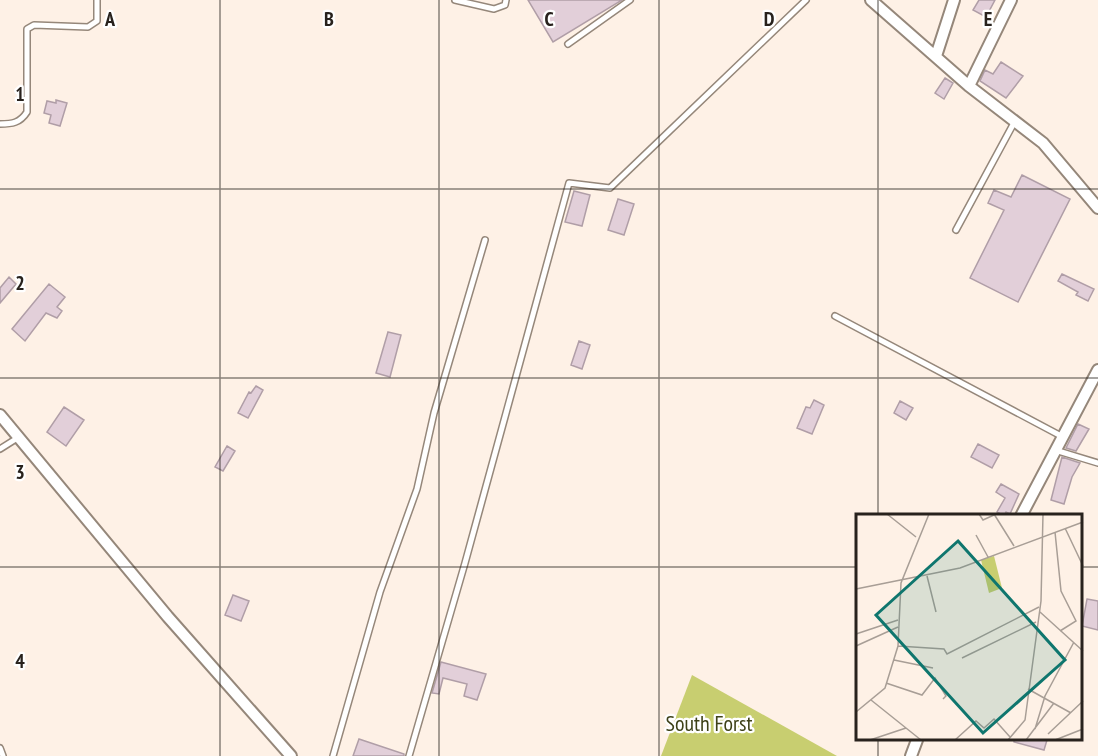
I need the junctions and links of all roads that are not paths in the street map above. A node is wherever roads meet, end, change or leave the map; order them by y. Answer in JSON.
{"nodes":[{"id":1,"x":97,"y":0,"type":"edge"},
{"id":2,"x":454,"y":0,"type":"edge"},
{"id":3,"x":507,"y":0,"type":"edge"},
{"id":4,"x":630,"y":0,"type":"edge"},
{"id":5,"x":806,"y":0,"type":"edge"},
{"id":6,"x":871,"y":0,"type":"edge"},
{"id":7,"x":954,"y":0,"type":"edge"},
{"id":8,"x":1011,"y":0,"type":"edge"},
{"id":9,"x":568,"y":44,"type":"dead end"},
{"id":10,"x":936,"y":56,"type":"junction"},
{"id":11,"x":969,"y":86,"type":"junction"},
{"id":12,"x":1015,"y":121,"type":"junction"},
{"id":13,"x":0,"y":124,"type":"edge"},
{"id":14,"x":1098,"y":208,"type":"edge"},
{"id":15,"x":956,"y":230,"type":"dead end"},
{"id":16,"x":485,"y":240,"type":"dead end"},
{"id":17,"x":835,"y":316,"type":"dead end"},
{"id":18,"x":1098,"y":370,"type":"edge"},
{"id":19,"x":0,"y":415,"type":"edge"},
{"id":20,"x":19,"y":436,"type":"junction"},
{"id":21,"x":1063,"y":437,"type":"junction"},
{"id":22,"x":0,"y":449,"type":"edge"},
{"id":23,"x":1055,"y":450,"type":"junction"},
{"id":24,"x":1098,"y":463,"type":"edge"},
{"id":25,"x":1022,"y":514,"type":"edge"},
{"id":26,"x":917,"y":741,"type":"edge"},
{"id":27,"x":0,"y":748,"type":"edge"},
{"id":28,"x":3,"y":756,"type":"edge"},
{"id":29,"x":291,"y":756,"type":"edge"},
{"id":30,"x":333,"y":756,"type":"edge"},
{"id":31,"x":409,"y":756,"type":"edge"},
{"id":32,"x":911,"y":756,"type":"edge"}],
"edges":[{"from":1,"to":13,"type":"lane"},
{"from":2,"to":3,"type":"lane"},
{"from":4,"to":9,"type":"lane"},
{"from":5,"to":31,"type":"lane"},
{"from":6,"to":10,"type":"street"},
{"from":7,"to":10,"type":"street"},
{"from":8,"to":11,"type":"street"},
{"from":10,"to":11,"type":"street"},
{"from":11,"to":12,"type":"street"},
{"from":12,"to":14,"type":"street"},
{"from":12,"to":15,"type":"lane"},
{"from":16,"to":30,"type":"lane"},
{"from":17,"to":21,"type":"lane"},
{"from":18,"to":21,"type":"street"},
{"from":19,"to":20,"type":"street"},
{"from":20,"to":22,"type":"lane"},
{"from":20,"to":29,"type":"street"},
{"from":21,"to":23,"type":"street"},
{"from":23,"to":24,"type":"lane"},
{"from":23,"to":25,"type":"street"},
{"from":26,"to":32,"type":"street"},
{"from":27,"to":28,"type":"lane"}]}
